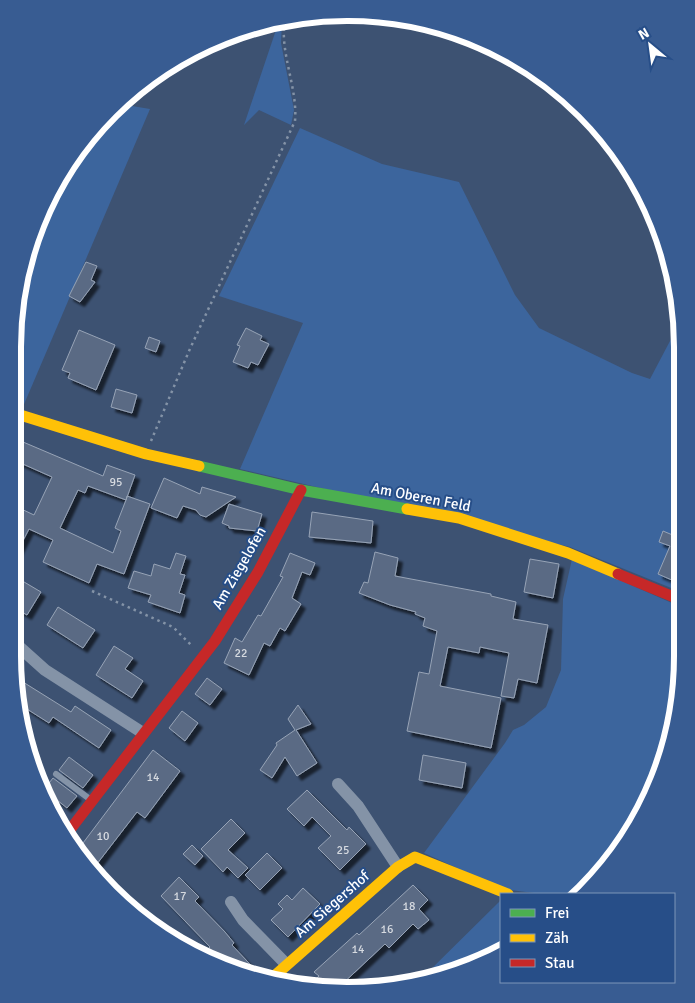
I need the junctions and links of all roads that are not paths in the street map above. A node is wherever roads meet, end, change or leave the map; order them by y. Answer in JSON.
{"nodes":[{"id":1,"x":21,"y":415,"type":"edge"},
{"id":2,"x":301,"y":490,"type":"junction"},
{"id":3,"x":674,"y":597,"type":"edge"},
{"id":4,"x":21,"y":648,"type":"edge"},
{"id":5,"x":143,"y":733,"type":"junction"},
{"id":6,"x":56,"y":774,"type":"dead end"},
{"id":7,"x":338,"y":784,"type":"dead end"},
{"id":8,"x":92,"y":801,"type":"junction"},
{"id":9,"x":71,"y":829,"type":"edge"},
{"id":10,"x":398,"y":867,"type":"junction"},
{"id":11,"x":506,"y":893,"type":"edge"},
{"id":12,"x":231,"y":902,"type":"dead end"},
{"id":13,"x":286,"y":964,"type":"junction"},
{"id":14,"x":276,"y":974,"type":"edge"}],
"edges":[{"from":1,"to":2,"type":"street","name":"Am Oberen Feld"},
{"from":2,"to":3,"type":"street","name":"Am Oberen Feld"},
{"from":2,"to":5,"type":"street","name":"Am Ziegelofen"},
{"from":4,"to":5,"type":"street"},
{"from":5,"to":8,"type":"street","name":"Am Ziegelofen"},
{"from":6,"to":8,"type":"lane"},
{"from":7,"to":10,"type":"street"},
{"from":8,"to":9,"type":"street","name":"Am Ziegelofen"},
{"from":10,"to":11,"type":"street","name":"Am Siegershof"},
{"from":10,"to":13,"type":"street","name":"Am Siegershof"},
{"from":12,"to":13,"type":"street"},
{"from":13,"to":14,"type":"street","name":"Am Siegershof"}]}
